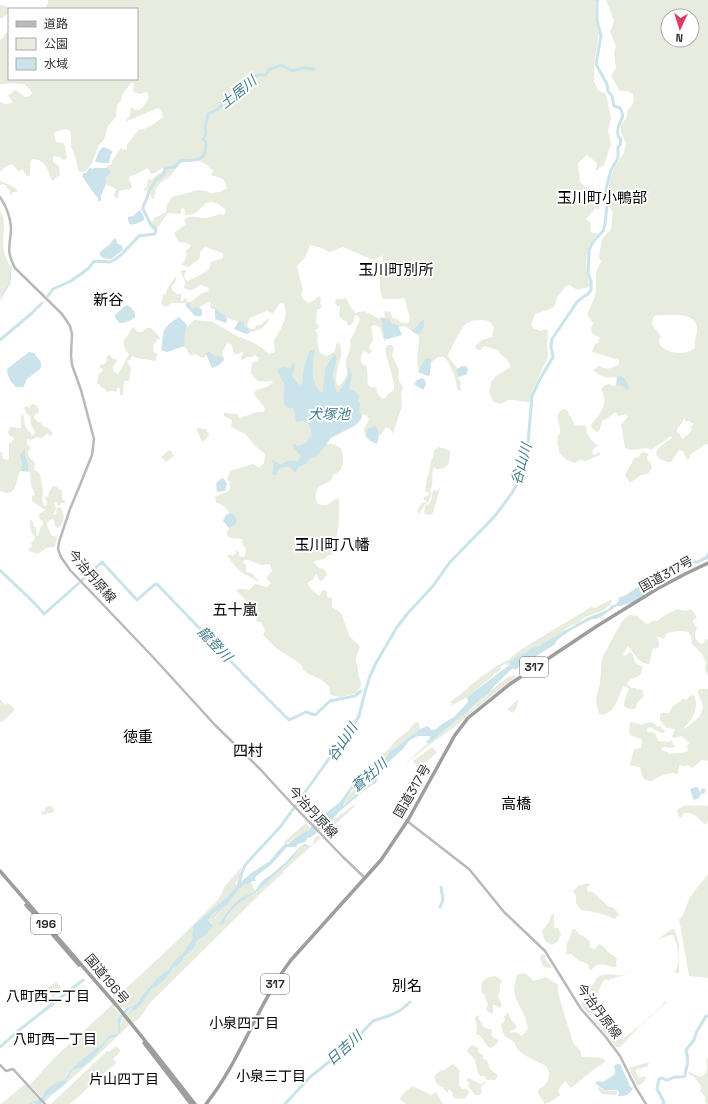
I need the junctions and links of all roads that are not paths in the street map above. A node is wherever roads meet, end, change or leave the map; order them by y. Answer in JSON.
{"nodes":[{"id":1,"x":0,"y":197,"type":"edge"},
{"id":2,"x":708,"y":563,"type":"edge"},
{"id":3,"x":407,"y":821,"type":"junction"},
{"id":4,"x":0,"y":871,"type":"edge"},
{"id":5,"x":0,"y":874,"type":"edge"},
{"id":6,"x":365,"y":879,"type":"junction"},
{"id":7,"x":91,"y":978,"type":"junction"},
{"id":8,"x":154,"y":1054,"type":"junction"},
{"id":9,"x":0,"y":1065,"type":"edge"},
{"id":10,"x":45,"y":1103,"type":"edge"},
{"id":11,"x":191,"y":1104,"type":"edge"},
{"id":12,"x":195,"y":1104,"type":"edge"},
{"id":13,"x":206,"y":1104,"type":"edge"},
{"id":14,"x":646,"y":1104,"type":"edge"}],
"edges":[{"from":1,"to":6,"type":"main road","name":"今治丹原線"},
{"from":2,"to":3,"type":"highway","name":"国道317号","number":"317"},
{"from":3,"to":6,"type":"highway","name":"国道317号","number":"317"},
{"from":3,"to":14,"type":"main road","name":"今治丹原線"},
{"from":4,"to":7,"type":"highway","name":"国道196号","number":"196"},
{"from":5,"to":7,"type":"highway","name":"国道196号","number":"196"},
{"from":6,"to":13,"type":"highway","name":"国道317号","number":"317"},
{"from":7,"to":8,"type":"highway","name":"国道196号","number":"196"},
{"from":8,"to":11,"type":"highway","name":"国道196号","number":"196"},
{"from":8,"to":12,"type":"highway","name":"国道196号","number":"196"},
{"from":9,"to":10,"type":"main road"}]}
